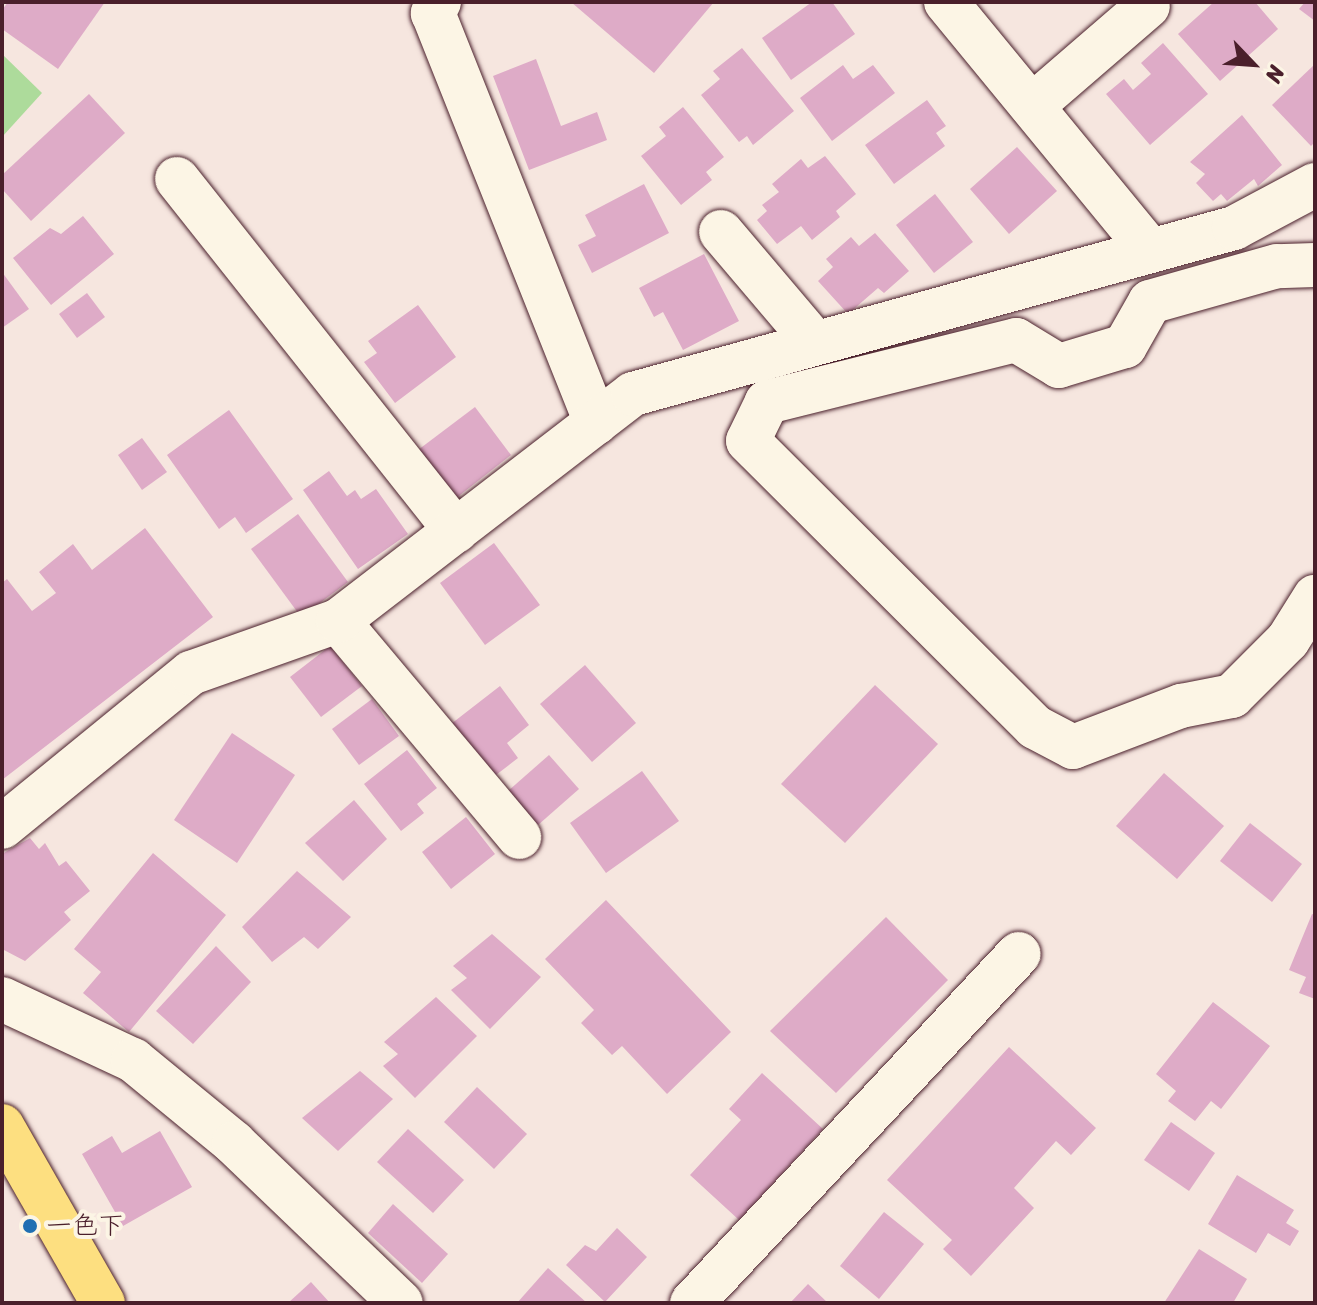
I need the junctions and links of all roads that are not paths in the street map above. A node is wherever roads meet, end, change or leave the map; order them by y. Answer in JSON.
{"nodes":[{"id":1,"x":439,"y":2,"type":"edge"},
{"id":2,"x":946,"y":2,"type":"edge"},
{"id":3,"x":1148,"y":6,"type":"dead end"},
{"id":4,"x":1032,"y":106,"type":"junction"},
{"id":5,"x":177,"y":179,"type":"dead end"},
{"id":6,"x":1315,"y":185,"type":"edge"},
{"id":7,"x":721,"y":232,"type":"dead end"},
{"id":8,"x":1150,"y":250,"type":"junction"},
{"id":9,"x":1315,"y":265,"type":"edge"},
{"id":10,"x":815,"y":343,"type":"junction"},
{"id":11,"x":596,"y":423,"type":"junction"},
{"id":12,"x":456,"y":531,"type":"junction"},
{"id":13,"x":1315,"y":597,"type":"edge"},
{"id":14,"x":338,"y":621,"type":"junction"},
{"id":15,"x":2,"y":827,"type":"edge"},
{"id":16,"x":519,"y":837,"type":"dead end"},
{"id":17,"x":1019,"y":954,"type":"dead end"},
{"id":18,"x":2,"y":999,"type":"edge"},
{"id":19,"x":2,"y":1126,"type":"edge"},
{"id":20,"x":103,"y":1303,"type":"edge"},
{"id":21,"x":401,"y":1303,"type":"edge"},
{"id":22,"x":692,"y":1303,"type":"edge"}],
"edges":[{"from":1,"to":11,"type":"street"},
{"from":2,"to":4,"type":"street"},
{"from":3,"to":4,"type":"street"},
{"from":4,"to":8,"type":"street"},
{"from":5,"to":12,"type":"street"},
{"from":6,"to":8,"type":"street"},
{"from":7,"to":10,"type":"street"},
{"from":8,"to":10,"type":"street"},
{"from":9,"to":13,"type":"street"},
{"from":10,"to":11,"type":"street"},
{"from":11,"to":12,"type":"street"},
{"from":12,"to":14,"type":"street"},
{"from":14,"to":15,"type":"street"},
{"from":14,"to":16,"type":"street"},
{"from":17,"to":22,"type":"street"},
{"from":18,"to":21,"type":"street"},
{"from":19,"to":20,"type":"main road"}]}
